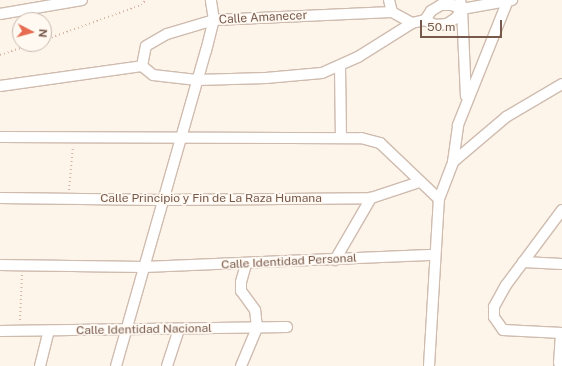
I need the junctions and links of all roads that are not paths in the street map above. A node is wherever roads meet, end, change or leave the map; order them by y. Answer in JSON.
{"nodes":[{"id":1,"x":82,"y":0,"type":"edge"},
{"id":2,"x":211,"y":0,"type":"edge"},
{"id":3,"x":389,"y":0,"type":"edge"},
{"id":4,"x":510,"y":0,"type":"edge"},
{"id":5,"x":461,"y":4,"type":"edge"},
{"id":6,"x":392,"y":12,"type":"junction"},
{"id":7,"x":0,"y":14,"type":"edge"},
{"id":8,"x":214,"y":20,"type":"junction"},
{"id":9,"x":425,"y":20,"type":"junction"},
{"id":10,"x":412,"y":23,"type":"junction"},
{"id":11,"x":142,"y":66,"type":"junction"},
{"id":12,"x":340,"y":67,"type":"junction"},
{"id":13,"x":197,"y":80,"type":"junction"},
{"id":14,"x":562,"y":84,"type":"edge"},
{"id":15,"x":0,"y":86,"type":"edge"},
{"id":16,"x":466,"y":100,"type":"junction"},
{"id":17,"x":341,"y":136,"type":"junction"},
{"id":18,"x":0,"y":137,"type":"edge"},
{"id":19,"x":180,"y":138,"type":"junction"},
{"id":20,"x":453,"y":162,"type":"junction"},
{"id":21,"x":419,"y":182,"type":"junction"},
{"id":22,"x":0,"y":198,"type":"edge"},
{"id":23,"x":371,"y":198,"type":"junction"},
{"id":24,"x":439,"y":199,"type":"junction"},
{"id":25,"x":162,"y":200,"type":"junction"},
{"id":26,"x":562,"y":210,"type":"edge"},
{"id":27,"x":435,"y":255,"type":"junction"},
{"id":28,"x":335,"y":260,"type":"junction"},
{"id":29,"x":523,"y":262,"type":"junction"},
{"id":30,"x":246,"y":264,"type":"junction"},
{"id":31,"x":562,"y":264,"type":"edge"},
{"id":32,"x":0,"y":265,"type":"edge"},
{"id":33,"x":144,"y":267,"type":"junction"},
{"id":34,"x":287,"y":327,"type":"dead end"},
{"id":35,"x":257,"y":328,"type":"junction"},
{"id":36,"x":128,"y":330,"type":"junction"},
{"id":37,"x":179,"y":330,"type":"junction"},
{"id":38,"x":0,"y":331,"type":"edge"},
{"id":39,"x":49,"y":331,"type":"junction"},
{"id":40,"x":562,"y":333,"type":"edge"},
{"id":41,"x":559,"y":363,"type":"dead end"},
{"id":42,"x":40,"y":366,"type":"edge"},
{"id":43,"x":116,"y":366,"type":"edge"},
{"id":44,"x":167,"y":366,"type":"edge"},
{"id":45,"x":241,"y":366,"type":"edge"},
{"id":46,"x":429,"y":366,"type":"edge"}],
"edges":[{"from":1,"to":7,"type":"street"},
{"from":2,"to":8,"type":"street"},
{"from":3,"to":6,"type":"street"},
{"from":4,"to":5,"type":"street"},
{"from":4,"to":16,"type":"street"},
{"from":5,"to":9,"type":"street"},
{"from":5,"to":9,"type":"street"},
{"from":5,"to":16,"type":"street"},
{"from":6,"to":8,"type":"street","name":"Calle Amanecer"},
{"from":6,"to":10,"type":"street"},
{"from":8,"to":11,"type":"street","name":"Calle Amanecer"},
{"from":8,"to":13,"type":"street"},
{"from":9,"to":10,"type":"street"},
{"from":10,"to":12,"type":"street"},
{"from":11,"to":13,"type":"street"},
{"from":11,"to":15,"type":"street"},
{"from":12,"to":13,"type":"street"},
{"from":12,"to":17,"type":"street"},
{"from":13,"to":19,"type":"street"},
{"from":14,"to":20,"type":"street"},
{"from":16,"to":20,"type":"street"},
{"from":17,"to":19,"type":"street"},
{"from":17,"to":21,"type":"street"},
{"from":18,"to":19,"type":"street"},
{"from":19,"to":25,"type":"street"},
{"from":20,"to":24,"type":"street"},
{"from":21,"to":23,"type":"street","name":"Calle Principio y Fin de La Raza Humana"},
{"from":21,"to":24,"type":"street"},
{"from":22,"to":25,"type":"street","name":"Calle Principio y Fin de La Raza Humana"},
{"from":23,"to":25,"type":"street","name":"Calle Principio y Fin de La Raza Humana"},
{"from":23,"to":28,"type":"street"},
{"from":24,"to":27,"type":"street"},
{"from":25,"to":33,"type":"street"},
{"from":26,"to":29,"type":"street"},
{"from":27,"to":28,"type":"street","name":"Calle Identidad Personal"},
{"from":27,"to":46,"type":"street"},
{"from":28,"to":30,"type":"street","name":"Calle Identidad Personal"},
{"from":29,"to":31,"type":"street"},
{"from":29,"to":40,"type":"street"},
{"from":30,"to":33,"type":"street","name":"Calle Identidad Personal"},
{"from":30,"to":35,"type":"street"},
{"from":32,"to":33,"type":"street","name":"Calle Identidad Personal"},
{"from":33,"to":36,"type":"street"},
{"from":34,"to":35,"type":"street","name":"Calle Identidad Nacional"},
{"from":35,"to":37,"type":"street","name":"Calle Identidad Nacional"},
{"from":35,"to":45,"type":"street"},
{"from":36,"to":37,"type":"street","name":"Calle Identidad Nacional"},
{"from":36,"to":39,"type":"street","name":"Calle Identidad Nacional"},
{"from":36,"to":43,"type":"street"},
{"from":37,"to":44,"type":"street"},
{"from":38,"to":39,"type":"street","name":"Calle Identidad Nacional"},
{"from":39,"to":42,"type":"street"},
{"from":40,"to":41,"type":"street"}]}
